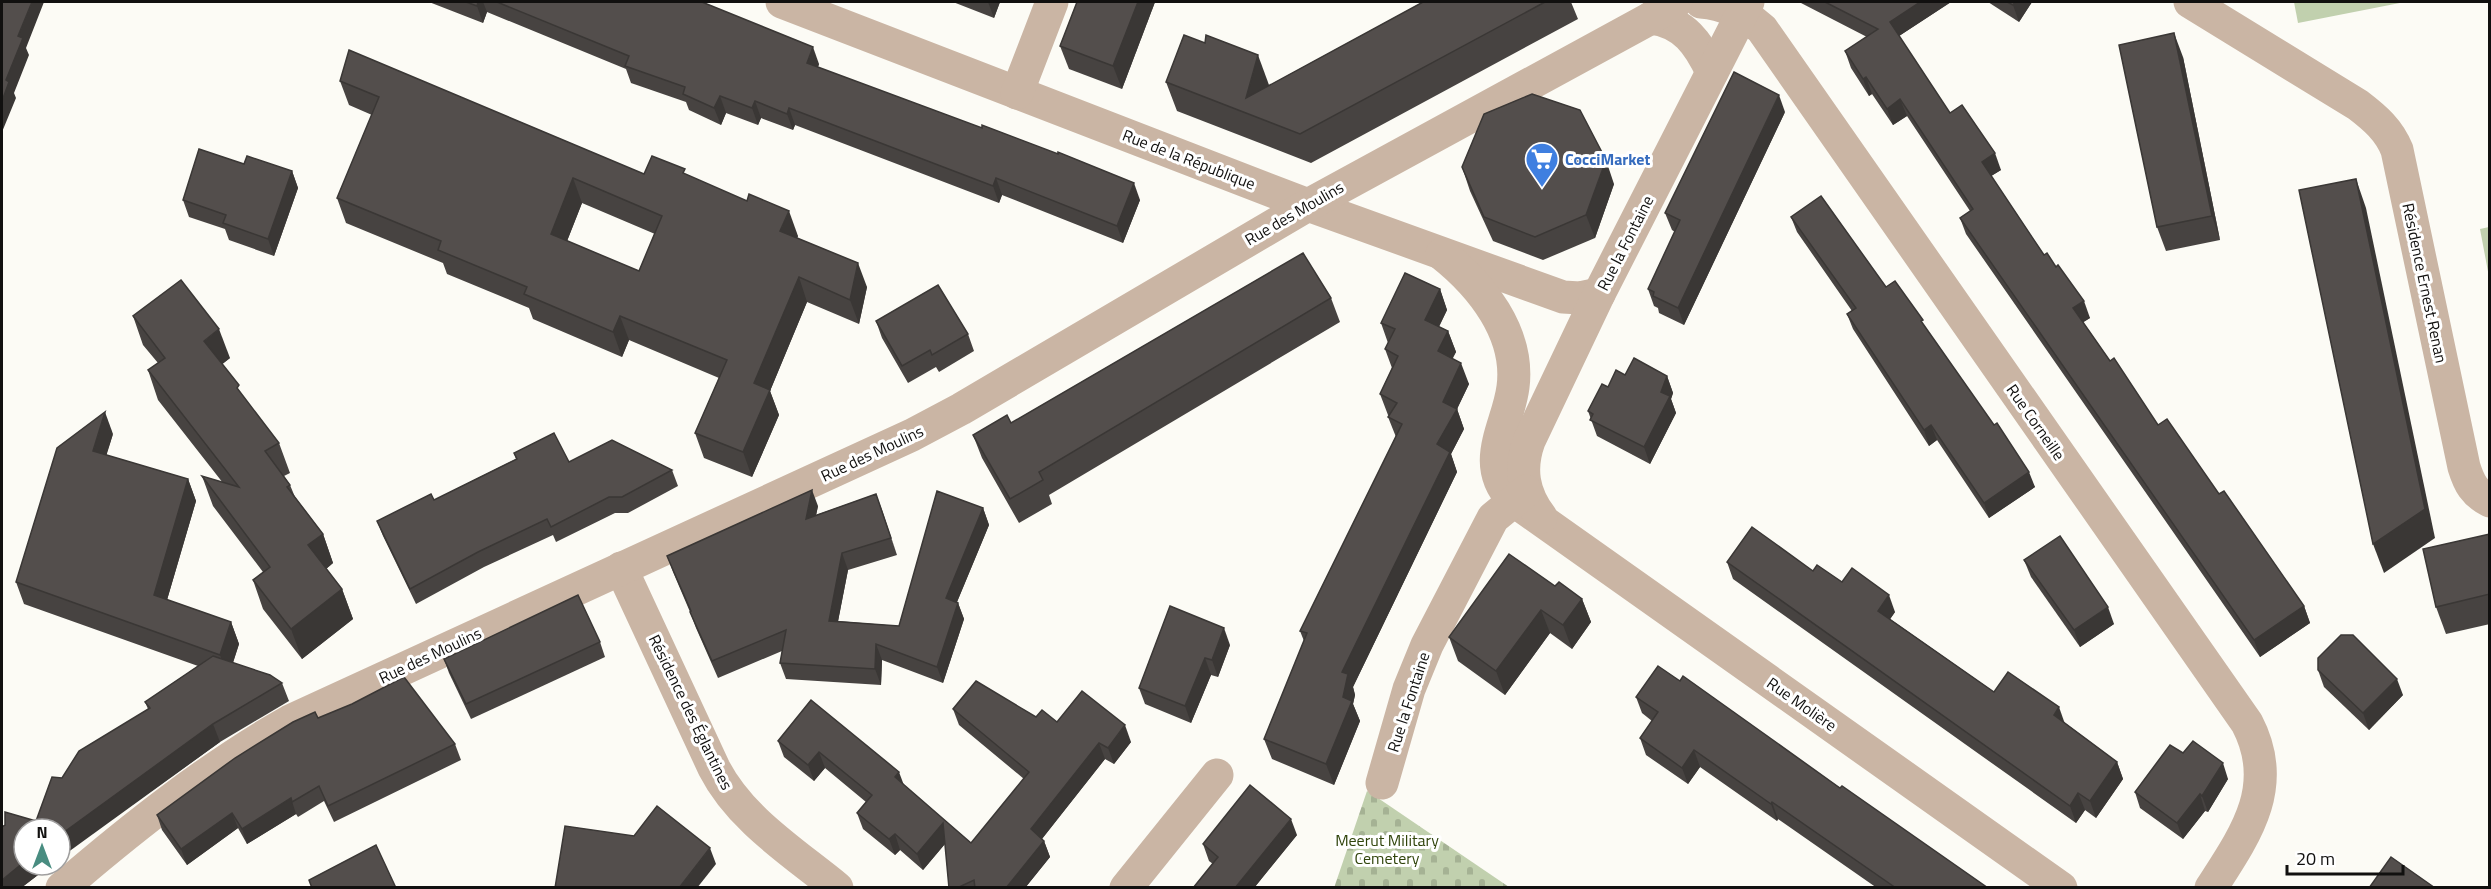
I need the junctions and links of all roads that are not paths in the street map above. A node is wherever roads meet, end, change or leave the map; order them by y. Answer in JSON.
{"nodes":[{"id":1,"x":782,"y":2,"type":"edge"},
{"id":2,"x":1052,"y":2,"type":"edge"},
{"id":3,"x":2190,"y":2,"type":"edge"},
{"id":4,"x":1679,"y":6,"type":"edge"},
{"id":5,"x":1745,"y":7,"type":"edge"},
{"id":6,"x":1712,"y":72,"type":"junction"},
{"id":7,"x":1017,"y":93,"type":"junction"},
{"id":8,"x":1308,"y":205,"type":"junction"},
{"id":9,"x":1442,"y":254,"type":"junction"},
{"id":10,"x":1599,"y":294,"type":"junction"},
{"id":11,"x":1519,"y":495,"type":"junction"},
{"id":12,"x":2490,"y":501,"type":"edge"},
{"id":13,"x":1544,"y":520,"type":"joint"},
{"id":14,"x":621,"y":568,"type":"junction"},
{"id":15,"x":1217,"y":776,"type":"dead end"},
{"id":16,"x":1382,"y":783,"type":"dead end"},
{"id":17,"x":73,"y":886,"type":"edge"},
{"id":18,"x":837,"y":888,"type":"edge"},
{"id":19,"x":1126,"y":888,"type":"edge"},
{"id":20,"x":2061,"y":888,"type":"edge"},
{"id":21,"x":2211,"y":888,"type":"edge"}],
"edges":[{"from":1,"to":7,"type":"street","name":"Rue de la République"},
{"from":2,"to":7,"type":"street"},
{"from":3,"to":12,"type":"street","name":"Résidence Ernest Renan"},
{"from":4,"to":5,"type":"street","name":"Rue Corneille"},
{"from":4,"to":6,"type":"street"},
{"from":4,"to":8,"type":"street","name":"Rue des Moulins"},
{"from":5,"to":6,"type":"street","name":"Rue la Fontaine"},
{"from":5,"to":21,"type":"street","name":"Rue Corneille"},
{"from":6,"to":10,"type":"street","name":"Rue la Fontaine"},
{"from":7,"to":8,"type":"street","name":"Rue de la République"},
{"from":8,"to":9,"type":"street","name":"Rue de la République"},
{"from":8,"to":14,"type":"street","name":"Rue des Moulins"},
{"from":9,"to":10,"type":"street","name":"Rue de la République"},
{"from":9,"to":11,"type":"street","name":"Rue la Fontaine"},
{"from":10,"to":11,"type":"street","name":"Rue la Fontaine"},
{"from":11,"to":13,"type":"street","name":"Rue la Fontaine"},
{"from":11,"to":16,"type":"street","name":"Rue la Fontaine"},
{"from":13,"to":20,"type":"street","name":"Rue Molière"},
{"from":14,"to":17,"type":"street","name":"Rue des Moulins"},
{"from":14,"to":18,"type":"street","name":"Résidence des Églantines"},
{"from":15,"to":19,"type":"street"}]}
